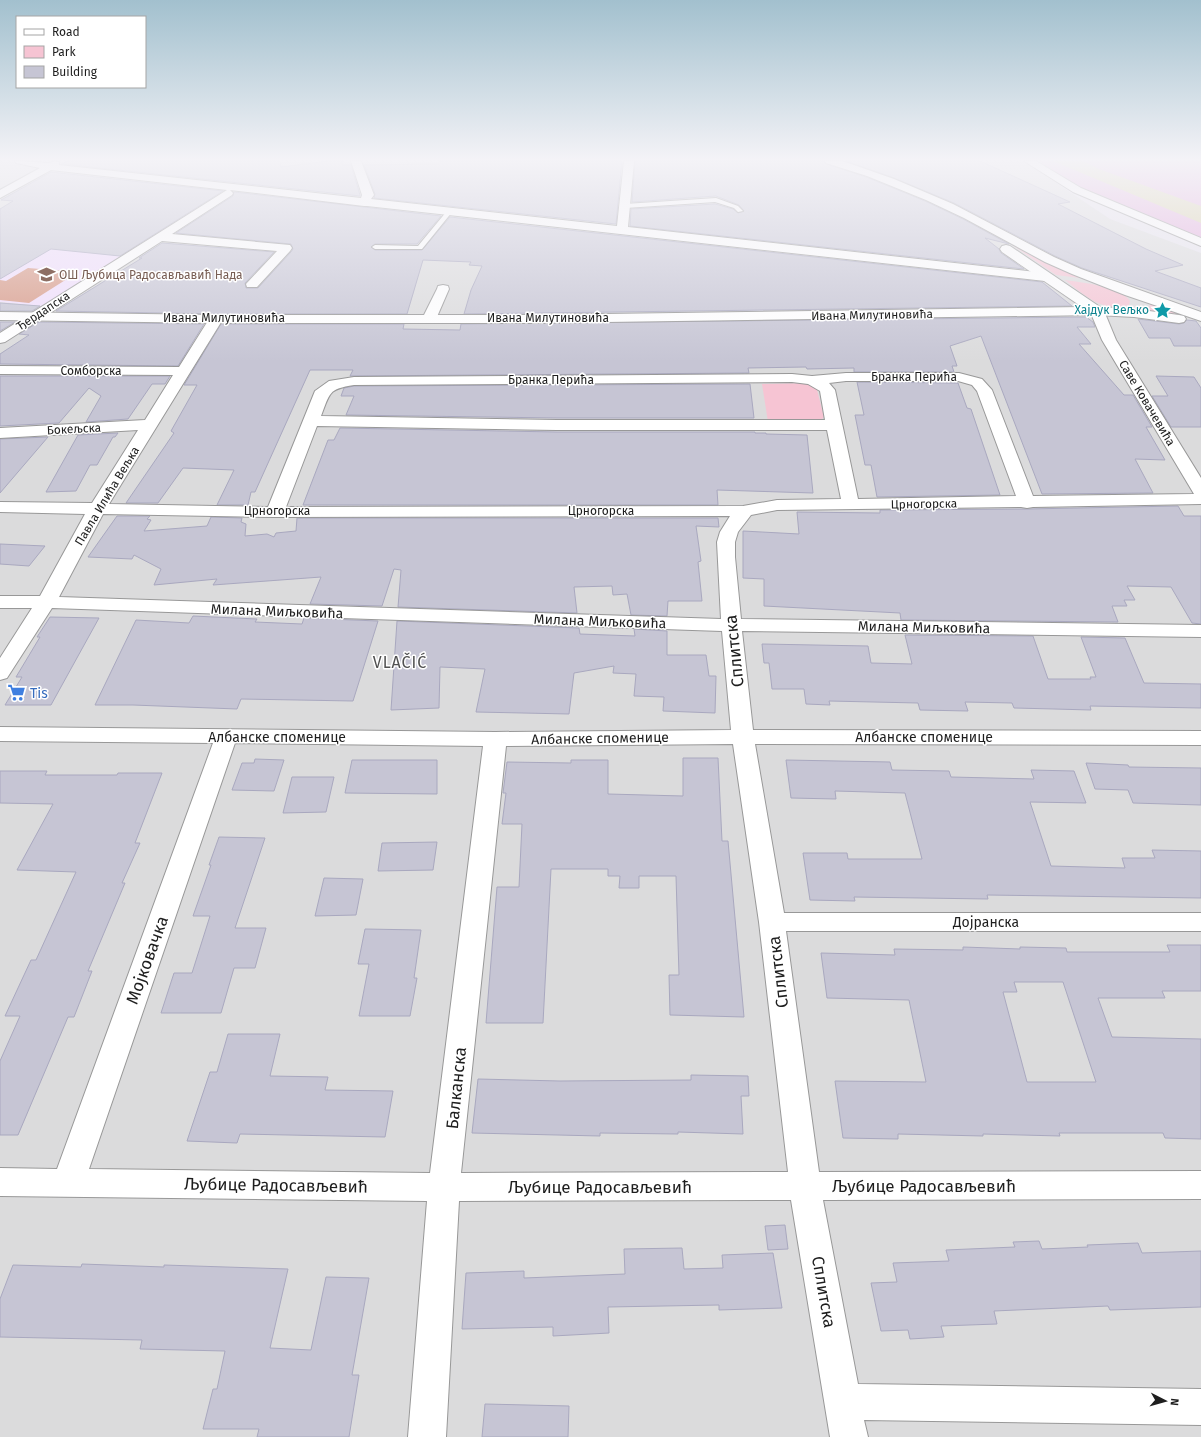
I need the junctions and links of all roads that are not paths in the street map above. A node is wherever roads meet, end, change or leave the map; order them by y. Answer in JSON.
{"nodes":[{"id":1,"x":175,"y":228,"type":"edge"},
{"id":2,"x":436,"y":228,"type":"edge"},
{"id":3,"x":595,"y":228,"type":"edge"},
{"id":4,"x":980,"y":228,"type":"edge"},
{"id":5,"x":993,"y":228,"type":"edge"},
{"id":6,"x":1167,"y":228,"type":"edge"},
{"id":7,"x":622,"y":231,"type":"joint"},
{"id":8,"x":161,"y":237,"type":"junction"},
{"id":9,"x":1201,"y":242,"type":"edge"},
{"id":10,"x":375,"y":248,"type":"dead end"},
{"id":11,"x":1045,"y":277,"type":"junction"},
{"id":12,"x":1102,"y":282,"type":"junction"},
{"id":13,"x":252,"y":284,"type":"dead end"},
{"id":14,"x":443,"y":289,"type":"dead end"},
{"id":15,"x":1126,"y":291,"type":"junction"},
{"id":16,"x":1097,"y":311,"type":"junction"},
{"id":17,"x":1113,"y":311,"type":"junction"},
{"id":18,"x":0,"y":316,"type":"edge"},
{"id":19,"x":32,"y":317,"type":"junction"},
{"id":20,"x":1201,"y":317,"type":"edge"},
{"id":21,"x":216,"y":319,"type":"junction"},
{"id":22,"x":429,"y":319,"type":"junction"},
{"id":23,"x":1201,"y":322,"type":"edge"},
{"id":24,"x":0,"y":339,"type":"edge"},
{"id":25,"x":0,"y":370,"type":"edge"},
{"id":26,"x":183,"y":371,"type":"junction"},
{"id":27,"x":814,"y":380,"type":"junction"},
{"id":28,"x":312,"y":422,"type":"junction"},
{"id":29,"x":834,"y":425,"type":"junction"},
{"id":30,"x":148,"y":426,"type":"junction"},
{"id":31,"x":0,"y":433,"type":"edge"},
{"id":32,"x":1201,"y":492,"type":"edge"},
{"id":33,"x":1201,"y":499,"type":"edge"},
{"id":34,"x":1027,"y":502,"type":"junction"},
{"id":35,"x":851,"y":505,"type":"junction"},
{"id":36,"x":0,"y":507,"type":"edge"},
{"id":37,"x":97,"y":509,"type":"junction"},
{"id":38,"x":746,"y":511,"type":"junction"},
{"id":39,"x":275,"y":512,"type":"junction"},
{"id":40,"x":0,"y":602,"type":"edge"},
{"id":41,"x":46,"y":602,"type":"junction"},
{"id":42,"x":731,"y":625,"type":"junction"},
{"id":43,"x":1201,"y":631,"type":"edge"},
{"id":44,"x":0,"y":674,"type":"edge"},
{"id":45,"x":0,"y":734,"type":"edge"},
{"id":46,"x":226,"y":737,"type":"junction"},
{"id":47,"x":743,"y":737,"type":"junction"},
{"id":48,"x":1201,"y":738,"type":"edge"},
{"id":49,"x":495,"y":739,"type":"junction"},
{"id":50,"x":772,"y":922,"type":"junction"},
{"id":51,"x":1201,"y":922,"type":"edge"},
{"id":52,"x":0,"y":1182,"type":"edge"},
{"id":53,"x":68,"y":1183,"type":"junction"},
{"id":54,"x":1201,"y":1185,"type":"edge"},
{"id":55,"x":805,"y":1186,"type":"junction"},
{"id":56,"x":444,"y":1187,"type":"junction"},
{"id":57,"x":842,"y":1402,"type":"junction"},
{"id":58,"x":1201,"y":1407,"type":"edge"},
{"id":59,"x":427,"y":1437,"type":"edge"},
{"id":60,"x":849,"y":1437,"type":"edge"}],
"edges":[{"from":1,"to":8,"type":"street","name":"Ђердапска"},
{"from":2,"to":10,"type":"lane"},
{"from":3,"to":7,"type":"street"},
{"from":4,"to":11,"type":"street"},
{"from":5,"to":12,"type":"street"},
{"from":6,"to":9,"type":"street"},
{"from":7,"to":11,"type":"street"},
{"from":8,"to":13,"type":"street"},
{"from":8,"to":19,"type":"street","name":"Ђердапска"},
{"from":11,"to":12,"type":"street"},
{"from":11,"to":16,"type":"street"},
{"from":12,"to":15,"type":"street"},
{"from":14,"to":22,"type":"street"},
{"from":15,"to":17,"type":"street"},
{"from":15,"to":20,"type":"street"},
{"from":16,"to":17,"type":"street","name":"Ивана Милутиновића"},
{"from":16,"to":22,"type":"street","name":"Ивана Милутиновића"},
{"from":16,"to":32,"type":"street","name":"Саве Ковачевића"},
{"from":17,"to":23,"type":"street"},
{"from":18,"to":19,"type":"street","name":"Ивана Милутиновића"},
{"from":19,"to":21,"type":"street","name":"Ивана Милутиновића"},
{"from":19,"to":24,"type":"street","name":"Ђердапска"},
{"from":21,"to":22,"type":"street","name":"Ивана Милутиновића"},
{"from":21,"to":26,"type":"street","name":"Павла Илића Вељка"},
{"from":25,"to":26,"type":"street","name":"Сомборска"},
{"from":26,"to":30,"type":"street","name":"Павла Илића Вељка"},
{"from":27,"to":28,"type":"street","name":"Бранка Перића"},
{"from":27,"to":29,"type":"street"},
{"from":27,"to":34,"type":"street","name":"Бранка Перића"},
{"from":28,"to":29,"type":"street"},
{"from":28,"to":39,"type":"street","name":"Бранка Перића"},
{"from":29,"to":35,"type":"street"},
{"from":30,"to":31,"type":"street","name":"Бокељска"},
{"from":30,"to":37,"type":"street","name":"Павла Илића Вељка"},
{"from":33,"to":34,"type":"street","name":"Црногорска"},
{"from":34,"to":35,"type":"street","name":"Црногорска"},
{"from":35,"to":38,"type":"street","name":"Црногорска"},
{"from":36,"to":37,"type":"street","name":"Црногорска"},
{"from":37,"to":39,"type":"street","name":"Црногорска"},
{"from":37,"to":41,"type":"street","name":"Павла Илића Вељка"},
{"from":38,"to":39,"type":"street","name":"Црногорска"},
{"from":38,"to":42,"type":"street","name":"Сплитска"},
{"from":40,"to":41,"type":"street","name":"Милана Миљковића"},
{"from":41,"to":42,"type":"street","name":"Милана Миљковића"},
{"from":41,"to":44,"type":"street","name":"Павла Илића Вељка"},
{"from":42,"to":43,"type":"street","name":"Милана Миљковића"},
{"from":42,"to":47,"type":"street","name":"Сплитска"},
{"from":45,"to":46,"type":"street","name":"Албанске споменице"},
{"from":46,"to":49,"type":"street","name":"Албанске споменице"},
{"from":46,"to":53,"type":"street","name":"Мојковачка"},
{"from":47,"to":48,"type":"street","name":"Албанске споменице"},
{"from":47,"to":49,"type":"street","name":"Албанске споменице"},
{"from":47,"to":50,"type":"street","name":"Сплитска"},
{"from":49,"to":56,"type":"street","name":"Балканска"},
{"from":50,"to":51,"type":"street","name":"Дојранска"},
{"from":50,"to":55,"type":"street","name":"Сплитска"},
{"from":52,"to":53,"type":"street","name":"Љубице Радосављевић"},
{"from":53,"to":56,"type":"street","name":"Љубице Радосављевић"},
{"from":54,"to":55,"type":"street","name":"Љубице Радосављевић"},
{"from":55,"to":56,"type":"street","name":"Љубице Радосављевић"},
{"from":55,"to":57,"type":"street","name":"Сплитска"},
{"from":56,"to":59,"type":"street","name":"Балканска"},
{"from":57,"to":58,"type":"street"},
{"from":57,"to":60,"type":"street","name":"Сплитска"}]}
